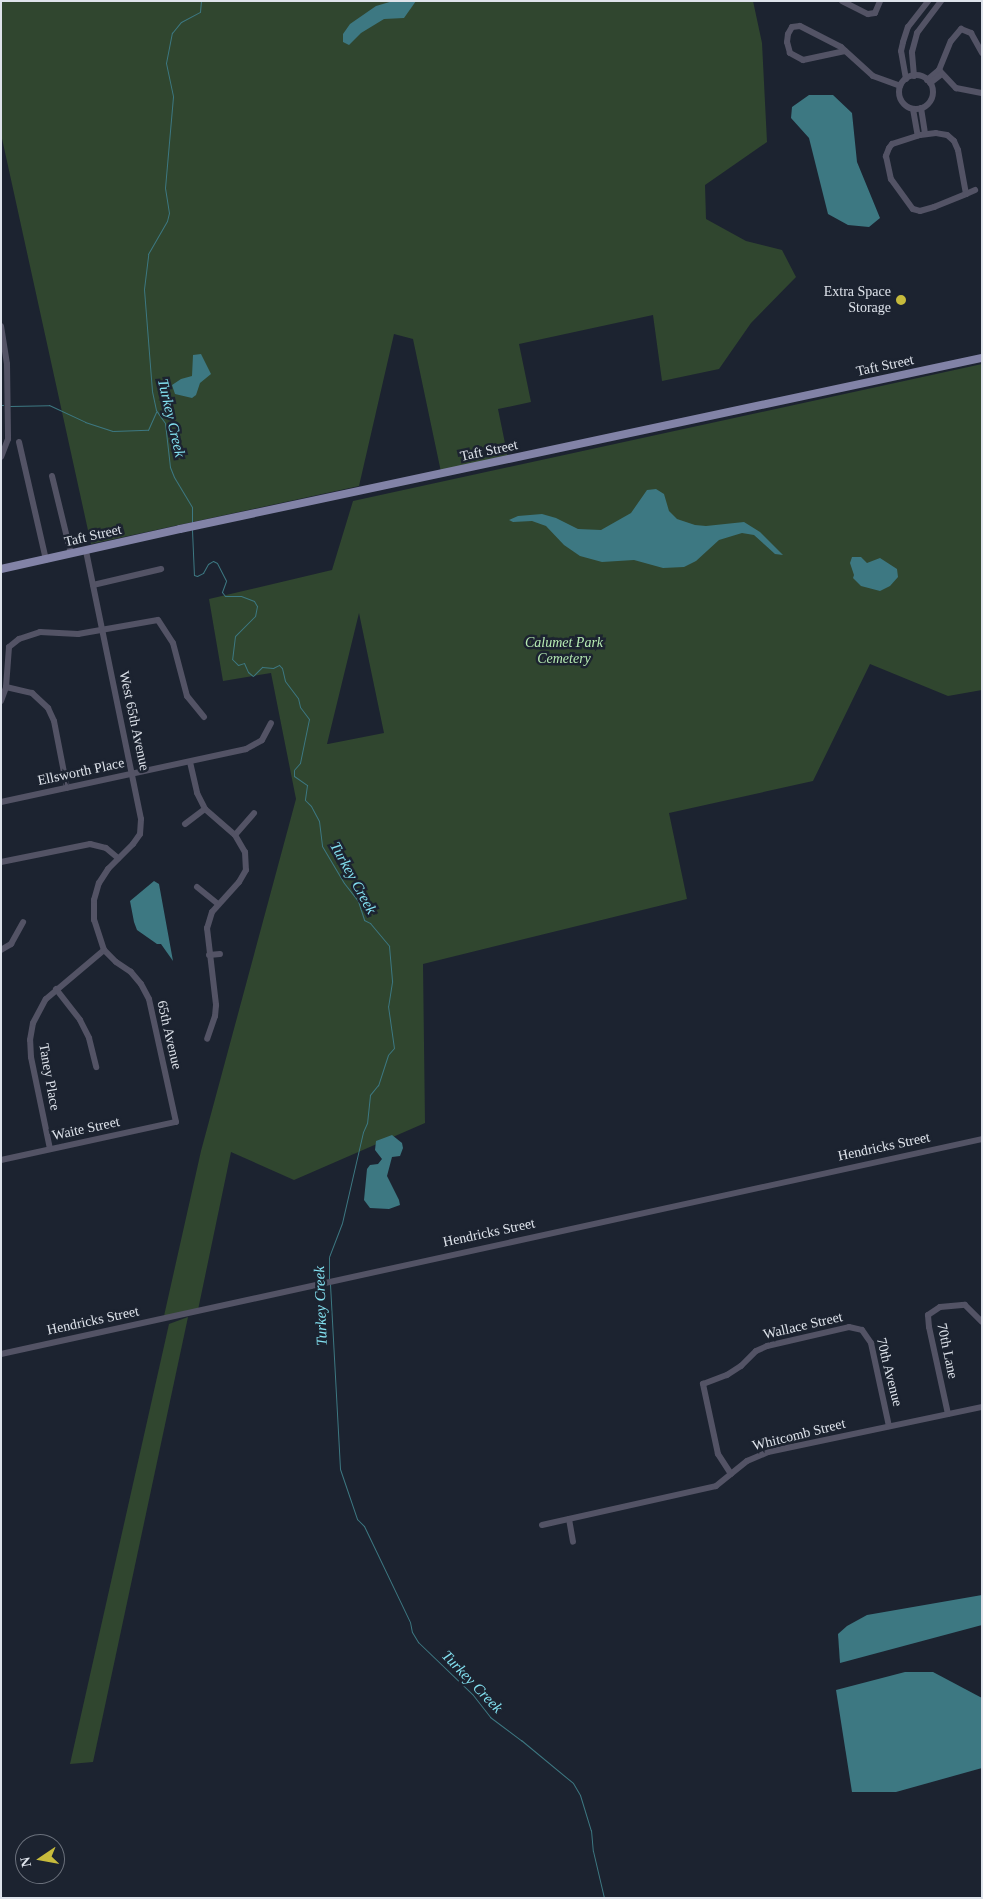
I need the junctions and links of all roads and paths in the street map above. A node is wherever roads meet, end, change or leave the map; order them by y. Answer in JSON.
{"nodes":[{"id":1,"x":842,"y":1,"type":"edge"},
{"id":2,"x":880,"y":1,"type":"edge"},
{"id":3,"x":928,"y":1,"type":"edge"},
{"id":4,"x":941,"y":1,"type":"edge"},
{"id":5,"x":845,"y":51,"type":"junction"},
{"id":6,"x":982,"y":53,"type":"edge"},
{"id":7,"x":940,"y":72,"type":"junction"},
{"id":8,"x":914,"y":76,"type":"junction"},
{"id":9,"x":906,"y":79,"type":"junction"},
{"id":10,"x":928,"y":81,"type":"junction"},
{"id":11,"x":900,"y":86,"type":"junction"},
{"id":12,"x":982,"y":93,"type":"edge"},
{"id":13,"x":913,"y":108,"type":"junction"},
{"id":14,"x":921,"y":108,"type":"junction"},
{"id":15,"x":922,"y":135,"type":"junction"},
{"id":16,"x":975,"y":190,"type":"dead end"},
{"id":17,"x":966,"y":194,"type":"junction"},
{"id":18,"x":1,"y":326,"type":"edge"},
{"id":19,"x":982,"y":358,"type":"edge"},
{"id":20,"x":4,"y":360,"type":"edge"},
{"id":21,"x":19,"y":442,"type":"dead end"},
{"id":22,"x":1,"y":457,"type":"edge"},
{"id":23,"x":52,"y":476,"type":"dead end"},
{"id":24,"x":86,"y":550,"type":"junction"},
{"id":25,"x":71,"y":554,"type":"junction"},
{"id":26,"x":46,"y":560,"type":"junction"},
{"id":27,"x":1,"y":569,"type":"edge"},
{"id":28,"x":161,"y":569,"type":"dead end"},
{"id":29,"x":94,"y":585,"type":"junction"},
{"id":30,"x":102,"y":629,"type":"junction"},
{"id":31,"x":6,"y":687,"type":"junction"},
{"id":32,"x":1,"y":701,"type":"edge"},
{"id":33,"x":204,"y":717,"type":"dead end"},
{"id":34,"x":271,"y":723,"type":"dead end"},
{"id":35,"x":190,"y":762,"type":"junction"},
{"id":36,"x":132,"y":774,"type":"junction"},
{"id":37,"x":67,"y":788,"type":"junction"},
{"id":38,"x":2,"y":800,"type":"edge"},
{"id":39,"x":204,"y":809,"type":"junction"},
{"id":40,"x":254,"y":813,"type":"dead end"},
{"id":41,"x":185,"y":824,"type":"dead end"},
{"id":42,"x":235,"y":835,"type":"junction"},
{"id":43,"x":118,"y":858,"type":"junction"},
{"id":44,"x":1,"y":862,"type":"edge"},
{"id":45,"x":197,"y":887,"type":"dead end"},
{"id":46,"x":218,"y":904,"type":"junction"},
{"id":47,"x":23,"y":922,"type":"dead end"},
{"id":48,"x":1,"y":950,"type":"edge"},
{"id":49,"x":104,"y":950,"type":"junction"},
{"id":50,"x":220,"y":954,"type":"dead end"},
{"id":51,"x":209,"y":955,"type":"junction"},
{"id":52,"x":56,"y":989,"type":"junction"},
{"id":53,"x":207,"y":1039,"type":"dead end"},
{"id":54,"x":96,"y":1068,"type":"dead end"},
{"id":55,"x":176,"y":1122,"type":"joint"},
{"id":56,"x":982,"y":1139,"type":"edge"},
{"id":57,"x":50,"y":1149,"type":"junction"},
{"id":58,"x":1,"y":1160,"type":"edge"},
{"id":59,"x":982,"y":1322,"type":"edge"},
{"id":60,"x":859,"y":1328,"type":"joint"},
{"id":61,"x":1,"y":1354,"type":"edge"},
{"id":62,"x":982,"y":1407,"type":"edge"},
{"id":63,"x":948,"y":1414,"type":"junction"},
{"id":64,"x":889,"y":1426,"type":"junction"},
{"id":65,"x":731,"y":1474,"type":"junction"},
{"id":66,"x":569,"y":1519,"type":"junction"},
{"id":67,"x":542,"y":1525,"type":"dead end"},
{"id":68,"x":573,"y":1542,"type":"dead end"}],
"edges":[{"from":1,"to":2,"type":"street"},
{"from":3,"to":9,"type":"street"},
{"from":4,"to":8,"type":"street"},
{"from":5,"to":5,"type":"street"},
{"from":5,"to":11,"type":"street"},
{"from":6,"to":7,"type":"street"},
{"from":7,"to":10,"type":"street"},
{"from":7,"to":12,"type":"street"},
{"from":8,"to":9,"type":"street"},
{"from":8,"to":10,"type":"street"},
{"from":9,"to":11,"type":"street"},
{"from":10,"to":14,"type":"street"},
{"from":11,"to":13,"type":"street"},
{"from":13,"to":14,"type":"street"},
{"from":13,"to":15,"type":"street"},
{"from":14,"to":15,"type":"street"},
{"from":15,"to":17,"type":"street"},
{"from":15,"to":17,"type":"street"},
{"from":16,"to":17,"type":"street"},
{"from":18,"to":20,"type":"street"},
{"from":19,"to":24,"type":"main road","name":"Taft Street"},
{"from":20,"to":22,"type":"street"},
{"from":21,"to":26,"type":"street"},
{"from":23,"to":25,"type":"street"},
{"from":24,"to":25,"type":"main road","name":"Taft Street"},
{"from":24,"to":29,"type":"street","name":"West 65th Avenue"},
{"from":25,"to":26,"type":"main road","name":"Taft Street"},
{"from":26,"to":27,"type":"main road","name":"Taft Street"},
{"from":28,"to":29,"type":"street"},
{"from":29,"to":30,"type":"street","name":"West 65th Avenue"},
{"from":30,"to":31,"type":"street"},
{"from":30,"to":33,"type":"street"},
{"from":30,"to":36,"type":"street","name":"West 65th Avenue"},
{"from":31,"to":32,"type":"street"},
{"from":31,"to":37,"type":"street"},
{"from":34,"to":35,"type":"street","name":"Ellsworth Place"},
{"from":35,"to":36,"type":"street","name":"Ellsworth Place"},
{"from":35,"to":39,"type":"street"},
{"from":36,"to":37,"type":"street","name":"Ellsworth Place"},
{"from":36,"to":43,"type":"street","name":"West 65th Avenue"},
{"from":37,"to":38,"type":"street","name":"Ellsworth Place"},
{"from":39,"to":41,"type":"street"},
{"from":39,"to":42,"type":"street"},
{"from":40,"to":42,"type":"street"},
{"from":42,"to":46,"type":"street"},
{"from":43,"to":44,"type":"street"},
{"from":43,"to":49,"type":"street","name":"West 65th Avenue"},
{"from":45,"to":46,"type":"street"},
{"from":46,"to":51,"type":"street"},
{"from":47,"to":48,"type":"street"},
{"from":49,"to":52,"type":"street","name":"Taney Place"},
{"from":49,"to":55,"type":"street","name":"65th Avenue"},
{"from":50,"to":51,"type":"street"},
{"from":51,"to":53,"type":"street"},
{"from":52,"to":54,"type":"street"},
{"from":52,"to":57,"type":"street","name":"Taney Place"},
{"from":55,"to":57,"type":"street","name":"Waite Street"},
{"from":56,"to":61,"type":"street","name":"Hendricks Street"},
{"from":57,"to":58,"type":"street","name":"Waite Street"},
{"from":59,"to":63,"type":"street","name":"70th Lane"},
{"from":60,"to":64,"type":"street","name":"70th Avenue"},
{"from":60,"to":65,"type":"street","name":"Wallace Street"},
{"from":62,"to":63,"type":"street","name":"Whitcomb Street"},
{"from":63,"to":64,"type":"street","name":"Whitcomb Street"},
{"from":64,"to":65,"type":"street","name":"Whitcomb Street"},
{"from":65,"to":66,"type":"street","name":"Whitcomb Street"},
{"from":66,"to":67,"type":"street","name":"Whitcomb Street"},
{"from":66,"to":68,"type":"street"}]}
